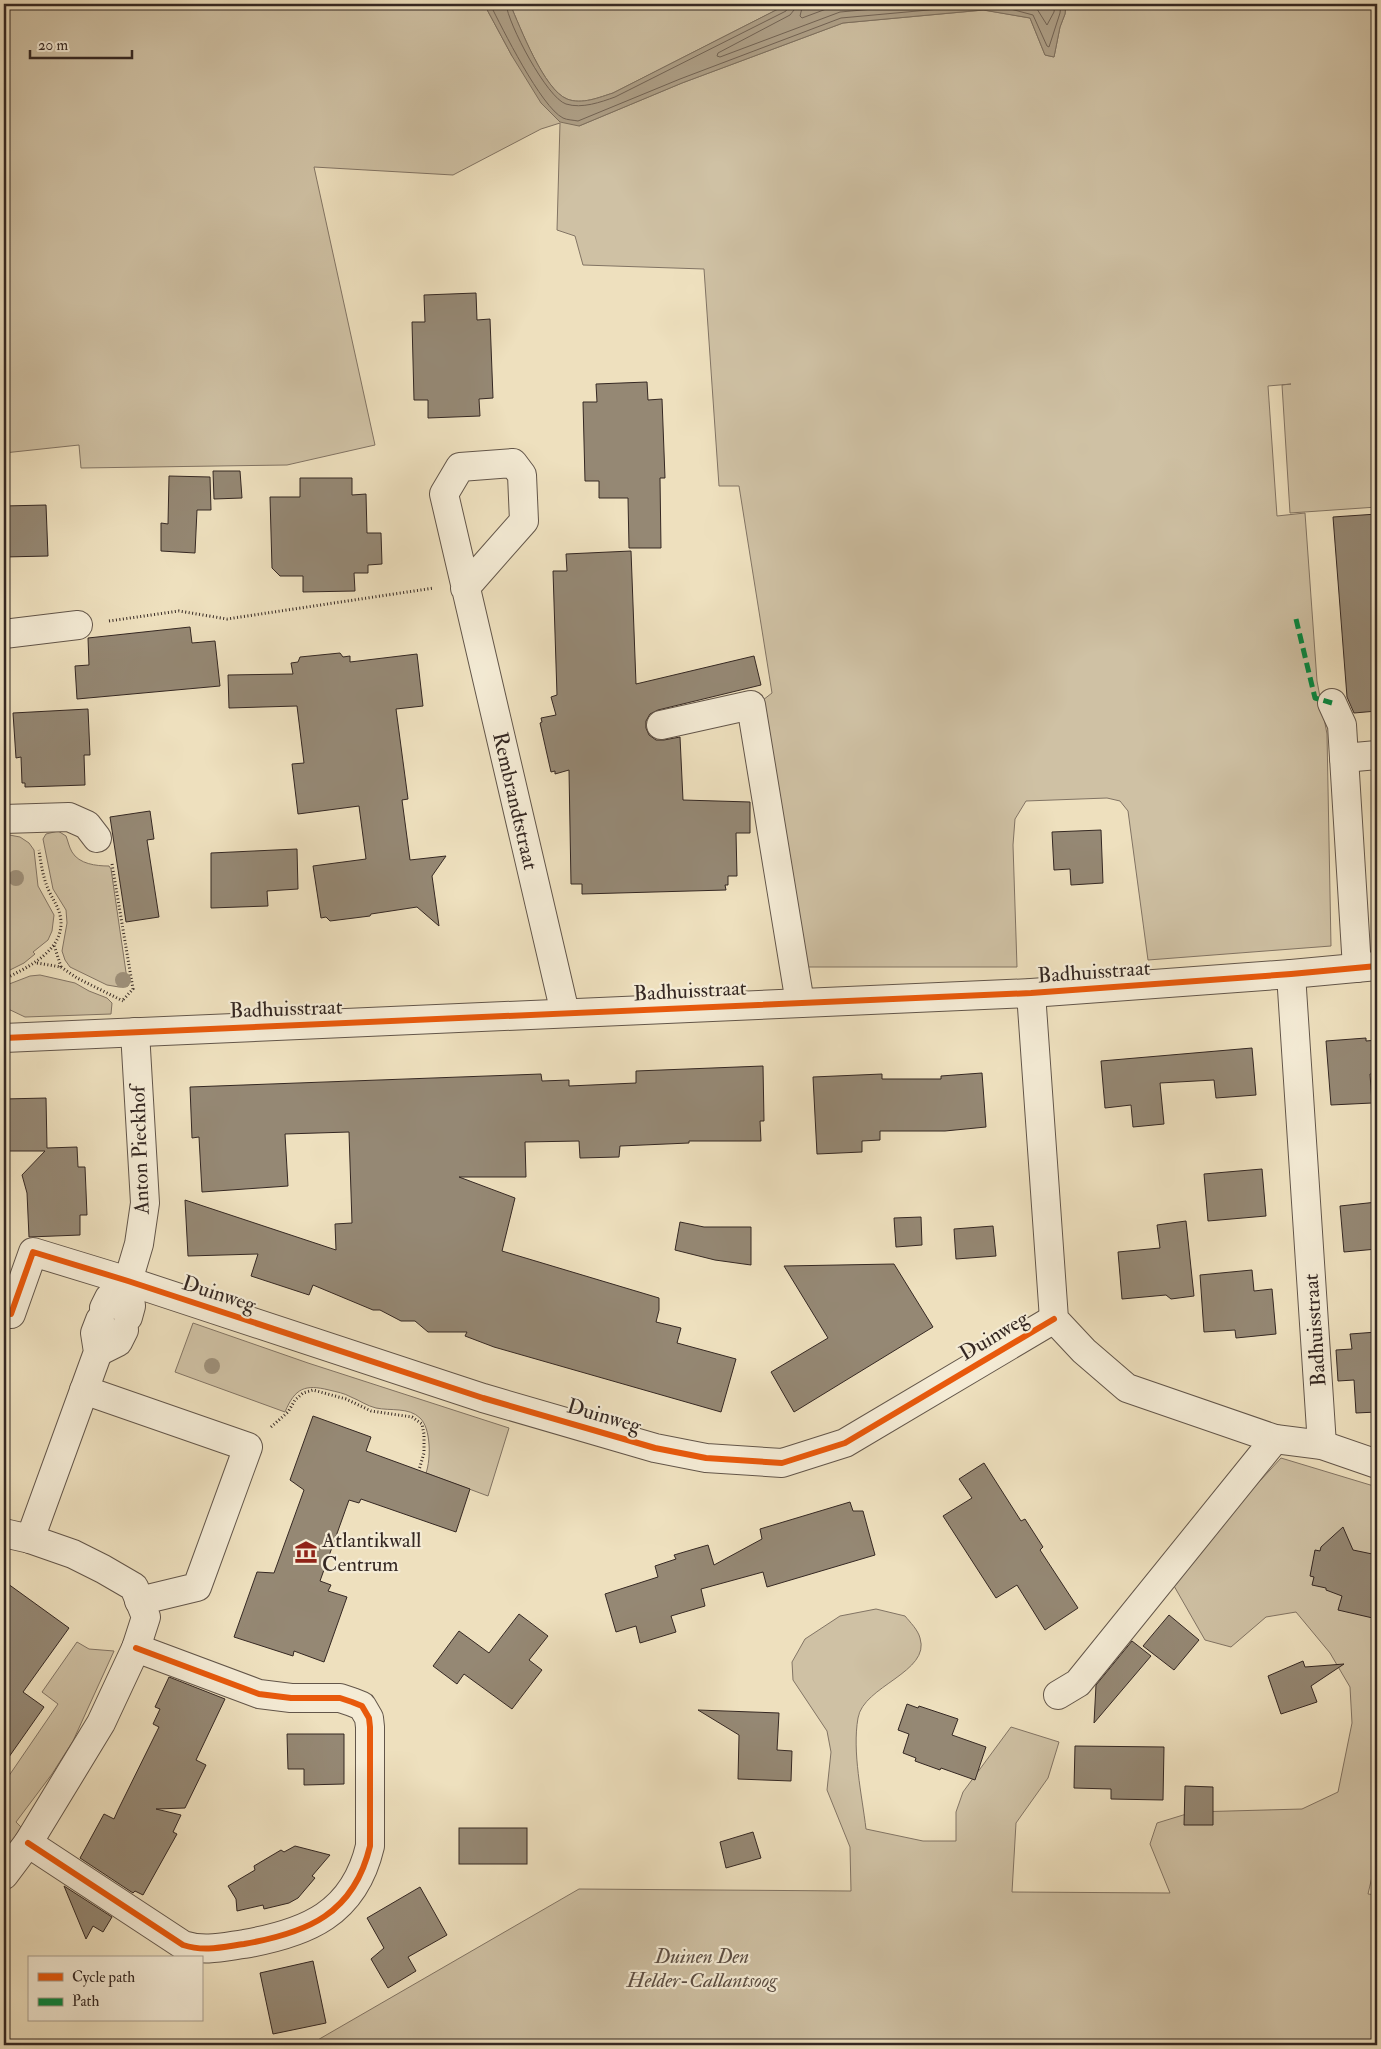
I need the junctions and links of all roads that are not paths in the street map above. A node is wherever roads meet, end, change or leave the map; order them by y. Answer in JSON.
{"nodes":[{"id":1,"x":465,"y":586,"type":"road end"},
{"id":2,"x":78,"y":625,"type":"road end"},
{"id":3,"x":4,"y":634,"type":"edge"},
{"id":4,"x":1332,"y":703,"type":"dead end"},
{"id":5,"x":661,"y":725,"type":"dead end"},
{"id":6,"x":1377,"y":755,"type":"edge"},
{"id":7,"x":1344,"y":758,"type":"junction"},
{"id":8,"x":4,"y":820,"type":"edge"},
{"id":9,"x":97,"y":838,"type":"road end"},
{"id":10,"x":1367,"y":967,"type":"edge"},
{"id":11,"x":1291,"y":974,"type":"junction"},
{"id":12,"x":1031,"y":993,"type":"junction"},
{"id":13,"x":800,"y":1003,"type":"junction"},
{"id":14,"x":565,"y":1013,"type":"junction"},
{"id":15,"x":135,"y":1032,"type":"junction"},
{"id":16,"x":4,"y":1038,"type":"edge"},
{"id":17,"x":128,"y":1282,"type":"junction"},
{"id":18,"x":11,"y":1314,"type":"dead end"},
{"id":19,"x":1054,"y":1319,"type":"junction"},
{"id":20,"x":84,"y":1390,"type":"junction"},
{"id":21,"x":1275,"y":1439,"type":"junction"},
{"id":22,"x":1322,"y":1445,"type":"junction"},
{"id":23,"x":1377,"y":1464,"type":"edge"},
{"id":24,"x":4,"y":1533,"type":"edge"},
{"id":25,"x":30,"y":1539,"type":"junction"},
{"id":26,"x":139,"y":1601,"type":"junction"},
{"id":27,"x":136,"y":1648,"type":"junction"},
{"id":28,"x":1058,"y":1695,"type":"dead end"},
{"id":29,"x":28,"y":1843,"type":"junction"},
{"id":30,"x":4,"y":1875,"type":"edge"}],
"edges":[{"from":1,"to":14,"type":"street","name":"Rembrandtstraat"},
{"from":2,"to":3,"type":"street"},
{"from":4,"to":7,"type":"street"},
{"from":5,"to":13,"type":"street"},
{"from":6,"to":7,"type":"street"},
{"from":7,"to":10,"type":"street"},
{"from":8,"to":9,"type":"street"},
{"from":10,"to":11,"type":"street","name":"Badhuisstraat"},
{"from":11,"to":12,"type":"street","name":"Badhuisstraat"},
{"from":11,"to":22,"type":"street","name":"Badhuisstraat"},
{"from":12,"to":13,"type":"street","name":"Badhuisstraat"},
{"from":12,"to":19,"type":"street","name":"Duinweg"},
{"from":13,"to":14,"type":"street","name":"Badhuisstraat"},
{"from":14,"to":15,"type":"street","name":"Badhuisstraat"},
{"from":15,"to":16,"type":"street","name":"Badhuisstraat"},
{"from":15,"to":17,"type":"street","name":"Anton Pieckhof"},
{"from":17,"to":18,"type":"street"},
{"from":17,"to":19,"type":"street","name":"Duinweg"},
{"from":17,"to":20,"type":"street"},
{"from":19,"to":21,"type":"street","name":"Duinweg"},
{"from":20,"to":25,"type":"street"},
{"from":20,"to":26,"type":"street"},
{"from":21,"to":22,"type":"street","name":"Duinweg"},
{"from":21,"to":28,"type":"street"},
{"from":22,"to":23,"type":"street","name":"Duinweg"},
{"from":24,"to":25,"type":"street"},
{"from":25,"to":26,"type":"street"},
{"from":26,"to":27,"type":"street"},
{"from":27,"to":29,"type":"street"},
{"from":27,"to":29,"type":"street"},
{"from":29,"to":30,"type":"street"}]}
